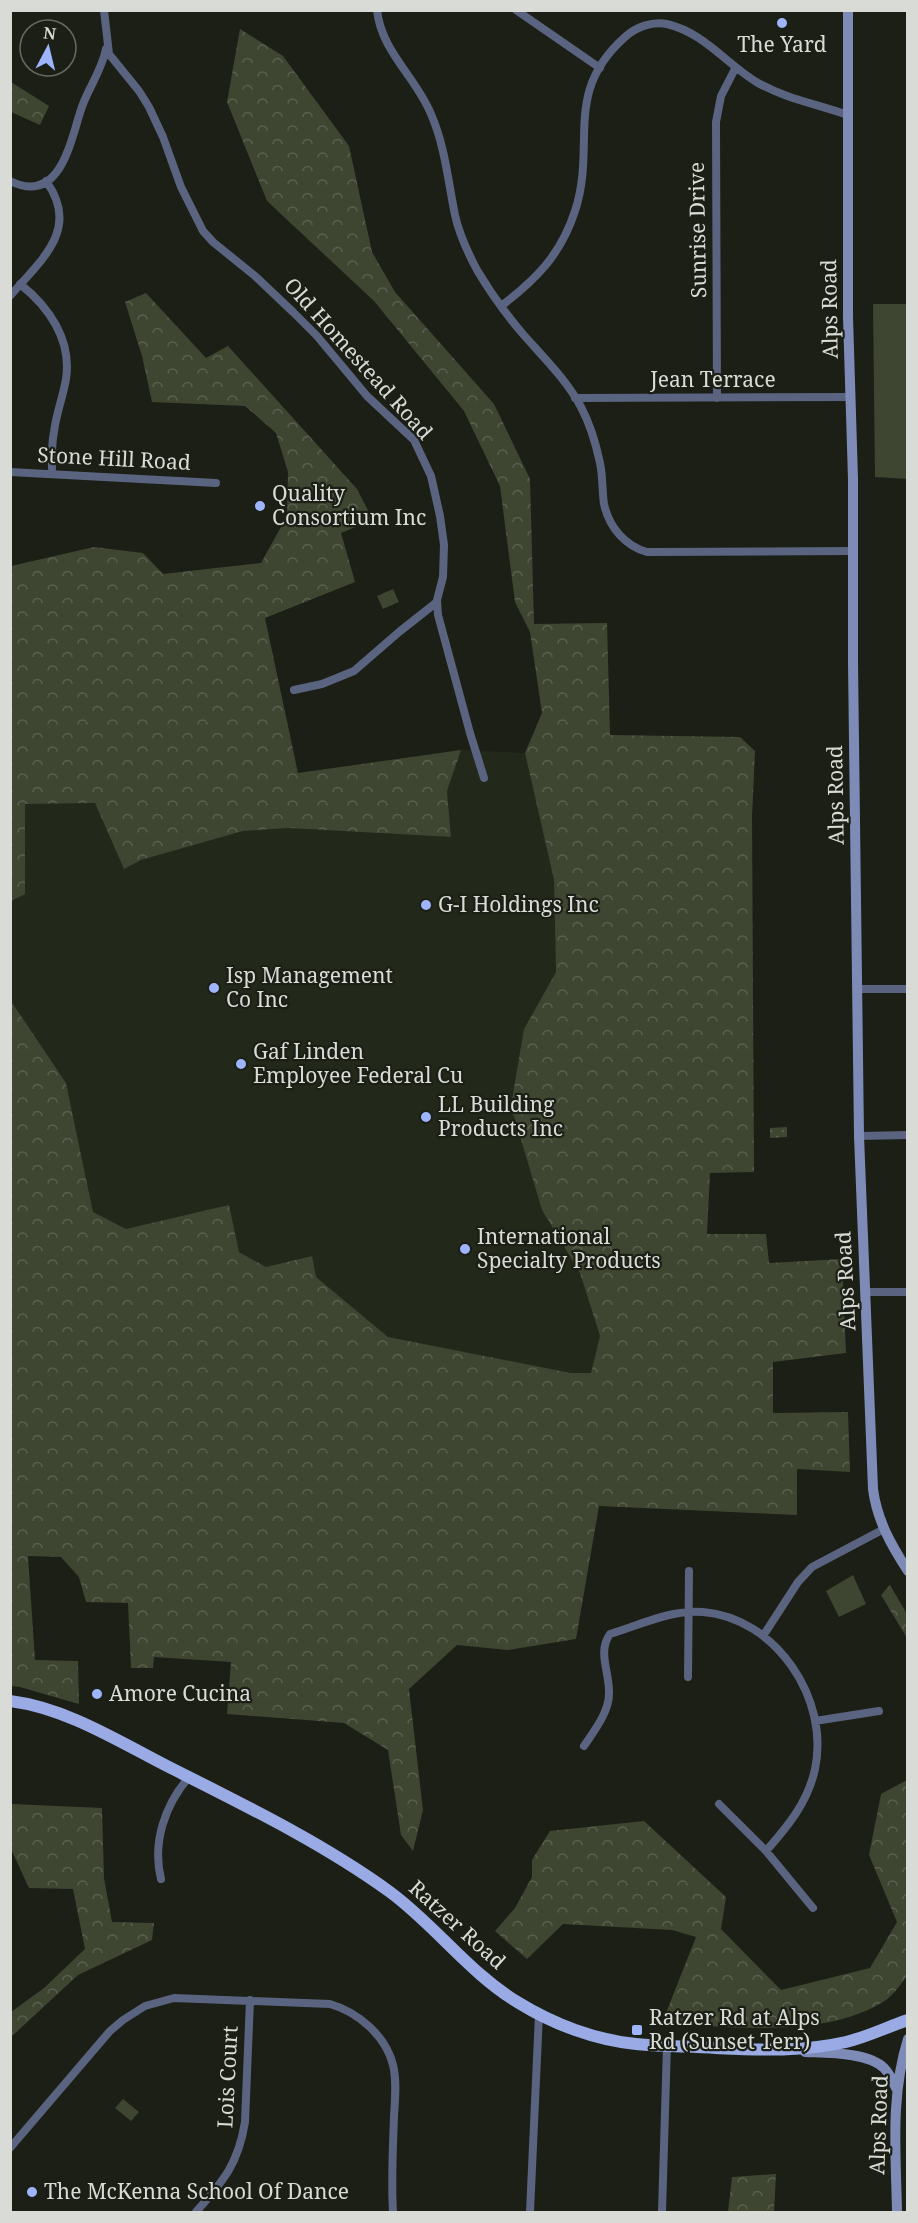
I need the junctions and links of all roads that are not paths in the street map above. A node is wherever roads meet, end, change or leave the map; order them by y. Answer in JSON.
{"nodes":[{"id":1,"x":104,"y":10,"type":"edge"},
{"id":2,"x":377,"y":10,"type":"edge"},
{"id":3,"x":516,"y":10,"type":"edge"},
{"id":4,"x":848,"y":10,"type":"edge"},
{"id":5,"x":107,"y":47,"type":"junction"},
{"id":6,"x":600,"y":68,"type":"junction"},
{"id":7,"x":736,"y":68,"type":"junction"},
{"id":8,"x":848,"y":115,"type":"junction"},
{"id":9,"x":10,"y":181,"type":"edge"},
{"id":10,"x":46,"y":181,"type":"junction"},
{"id":11,"x":20,"y":284,"type":"junction"},
{"id":12,"x":10,"y":296,"type":"edge"},
{"id":13,"x":501,"y":306,"type":"junction"},
{"id":14,"x":851,"y":397,"type":"junction"},
{"id":15,"x":575,"y":398,"type":"junction"},
{"id":16,"x":717,"y":398,"type":"junction"},
{"id":17,"x":10,"y":471,"type":"edge"},
{"id":18,"x":52,"y":474,"type":"junction"},
{"id":19,"x":216,"y":483,"type":"dead end"},
{"id":20,"x":853,"y":551,"type":"junction"},
{"id":21,"x":437,"y":602,"type":"junction"},
{"id":22,"x":294,"y":690,"type":"dead end"},
{"id":23,"x":484,"y":778,"type":"dead end"},
{"id":24,"x":858,"y":989,"type":"junction"},
{"id":25,"x":908,"y":989,"type":"edge"},
{"id":26,"x":908,"y":1135,"type":"edge"},
{"id":27,"x":859,"y":1136,"type":"junction"},
{"id":28,"x":866,"y":1292,"type":"junction"},
{"id":29,"x":908,"y":1292,"type":"edge"},
{"id":30,"x":884,"y":1529,"type":"junction"},
{"id":31,"x":908,"y":1570,"type":"edge"},
{"id":32,"x":689,"y":1571,"type":"dead end"},
{"id":33,"x":689,"y":1611,"type":"junction"},
{"id":34,"x":763,"y":1636,"type":"junction"},
{"id":35,"x":688,"y":1677,"type":"dead end"},
{"id":36,"x":10,"y":1701,"type":"edge"},
{"id":37,"x":879,"y":1711,"type":"dead end"},
{"id":38,"x":815,"y":1721,"type":"junction"},
{"id":39,"x":584,"y":1746,"type":"dead end"},
{"id":40,"x":189,"y":1777,"type":"junction"},
{"id":41,"x":719,"y":1804,"type":"dead end"},
{"id":42,"x":766,"y":1851,"type":"junction"},
{"id":43,"x":161,"y":1879,"type":"dead end"},
{"id":44,"x":813,"y":1908,"type":"dead end"},
{"id":45,"x":250,"y":2000,"type":"junction"},
{"id":46,"x":538,"y":2014,"type":"junction"},
{"id":47,"x":908,"y":2020,"type":"edge"},
{"id":48,"x":908,"y":2039,"type":"edge"},
{"id":49,"x":667,"y":2045,"type":"junction"},
{"id":50,"x":783,"y":2051,"type":"junction"},
{"id":51,"x":896,"y":2088,"type":"junction"},
{"id":52,"x":10,"y":2148,"type":"edge"},
{"id":53,"x":196,"y":2212,"type":"edge"},
{"id":54,"x":393,"y":2212,"type":"edge"},
{"id":55,"x":530,"y":2212,"type":"edge"},
{"id":56,"x":662,"y":2212,"type":"edge"},
{"id":57,"x":897,"y":2212,"type":"edge"}],
"edges":[{"from":1,"to":5,"type":"street","name":"Old Homestead Road"},
{"from":2,"to":13,"type":"street"},
{"from":3,"to":6,"type":"street"},
{"from":4,"to":8,"type":"main road","name":"Alps Road"},
{"from":5,"to":10,"type":"street"},
{"from":5,"to":21,"type":"street","name":"Old Homestead Road"},
{"from":6,"to":7,"type":"street"},
{"from":6,"to":13,"type":"street"},
{"from":7,"to":8,"type":"street"},
{"from":7,"to":16,"type":"street","name":"Sunrise Drive"},
{"from":8,"to":14,"type":"main road","name":"Alps Road"},
{"from":9,"to":10,"type":"street"},
{"from":10,"to":11,"type":"street"},
{"from":11,"to":12,"type":"street"},
{"from":11,"to":18,"type":"street"},
{"from":13,"to":15,"type":"street"},
{"from":14,"to":16,"type":"street","name":"Jean Terrace"},
{"from":14,"to":20,"type":"main road","name":"Alps Road"},
{"from":15,"to":16,"type":"street","name":"Jean Terrace"},
{"from":15,"to":20,"type":"street"},
{"from":17,"to":18,"type":"street","name":"Stone Hill Road"},
{"from":18,"to":19,"type":"street","name":"Stone Hill Road"},
{"from":20,"to":24,"type":"main road","name":"Alps Road"},
{"from":21,"to":22,"type":"street"},
{"from":21,"to":23,"type":"street","name":"Old Homestead Road"},
{"from":24,"to":25,"type":"street"},
{"from":24,"to":27,"type":"main road","name":"Alps Road"},
{"from":26,"to":27,"type":"street"},
{"from":27,"to":28,"type":"main road","name":"Alps Road"},
{"from":28,"to":29,"type":"street"},
{"from":28,"to":30,"type":"main road","name":"Alps Road"},
{"from":30,"to":31,"type":"main road","name":"Alps Road"},
{"from":30,"to":34,"type":"street"},
{"from":32,"to":33,"type":"street"},
{"from":33,"to":34,"type":"street"},
{"from":33,"to":35,"type":"street"},
{"from":33,"to":39,"type":"street"},
{"from":34,"to":38,"type":"street"},
{"from":36,"to":40,"type":"main road","name":"Ratzer Road"},
{"from":37,"to":38,"type":"street"},
{"from":38,"to":42,"type":"street"},
{"from":40,"to":43,"type":"street"},
{"from":40,"to":46,"type":"main road","name":"Ratzer Road"},
{"from":41,"to":42,"type":"street"},
{"from":42,"to":44,"type":"street"},
{"from":45,"to":52,"type":"street"},
{"from":45,"to":53,"type":"street","name":"Lois Court"},
{"from":45,"to":54,"type":"street"},
{"from":46,"to":49,"type":"main road","name":"Ratzer Road"},
{"from":46,"to":55,"type":"street"},
{"from":47,"to":50,"type":"main road","name":"Ratzer Road"},
{"from":48,"to":51,"type":"main road","name":"Alps Road"},
{"from":49,"to":50,"type":"main road","name":"Ratzer Road"},
{"from":49,"to":56,"type":"street"},
{"from":50,"to":51,"type":"main road"},
{"from":51,"to":57,"type":"main road","name":"Alps Road"}]}
